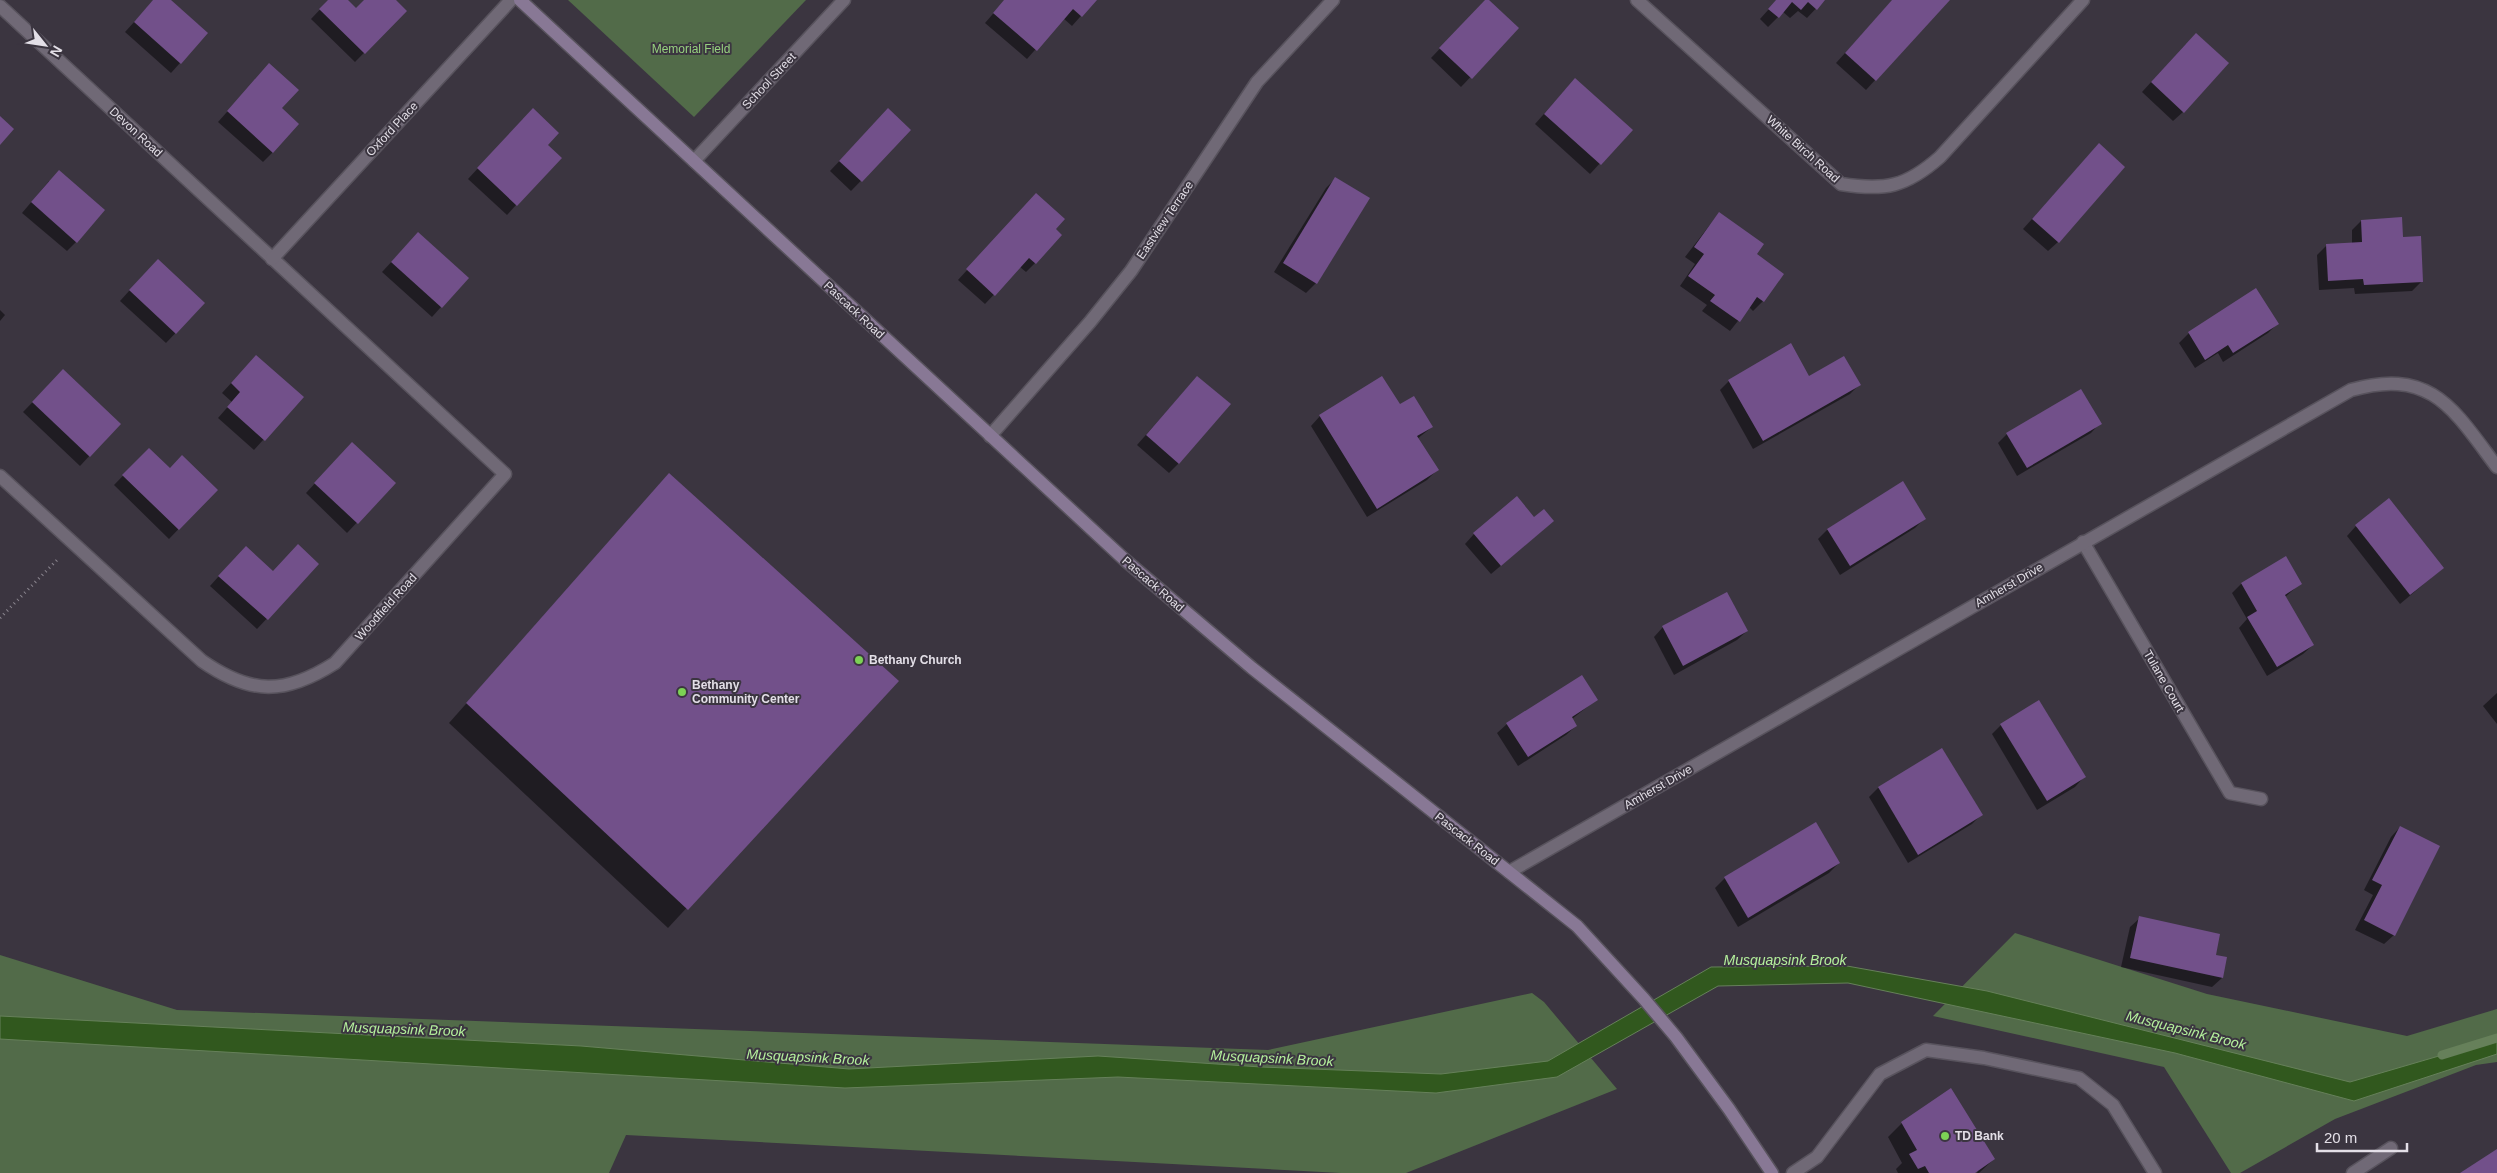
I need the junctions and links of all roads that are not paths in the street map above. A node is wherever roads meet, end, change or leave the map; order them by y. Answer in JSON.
{"nodes":[{"id":1,"x":511,"y":0,"type":"edge"},
{"id":2,"x":520,"y":0,"type":"edge"},
{"id":3,"x":844,"y":0,"type":"edge"},
{"id":4,"x":1333,"y":0,"type":"edge"},
{"id":5,"x":1637,"y":0,"type":"edge"},
{"id":6,"x":2083,"y":0,"type":"edge"},
{"id":7,"x":0,"y":6,"type":"edge"},
{"id":8,"x":694,"y":161,"type":"junction"},
{"id":9,"x":272,"y":259,"type":"junction"},
{"id":10,"x":990,"y":436,"type":"junction"},
{"id":11,"x":2497,"y":467,"type":"edge"},
{"id":12,"x":0,"y":476,"type":"edge"},
{"id":13,"x":2083,"y":542,"type":"junction"},
{"id":14,"x":2261,"y":798,"type":"dead end"},
{"id":15,"x":1509,"y":872,"type":"junction"},
{"id":16,"x":2392,"y":1148,"type":"dead end"},
{"id":17,"x":1772,"y":1173,"type":"edge"},
{"id":18,"x":1793,"y":1173,"type":"edge"},
{"id":19,"x":2155,"y":1173,"type":"edge"},
{"id":20,"x":2353,"y":1173,"type":"edge"}],
"edges":[{"from":1,"to":9,"type":"street","name":"Oxford Place"},
{"from":2,"to":8,"type":"street","name":"Pascack Road"},
{"from":3,"to":8,"type":"street","name":"School Street"},
{"from":4,"to":10,"type":"street","name":"Eastview Terrace"},
{"from":5,"to":6,"type":"street","name":"White Birch Road"},
{"from":7,"to":9,"type":"street","name":"Devon Road"},
{"from":8,"to":10,"type":"street","name":"Pascack Road"},
{"from":9,"to":12,"type":"street","name":"Woodfield Road"},
{"from":10,"to":15,"type":"street","name":"Pascack Road"},
{"from":11,"to":13,"type":"street","name":"Amherst Drive"},
{"from":13,"to":14,"type":"street","name":"Tulane Court"},
{"from":13,"to":15,"type":"street","name":"Amherst Drive"},
{"from":15,"to":17,"type":"street","name":"Pascack Road"},
{"from":16,"to":20,"type":"street"},
{"from":18,"to":19,"type":"street"}]}
